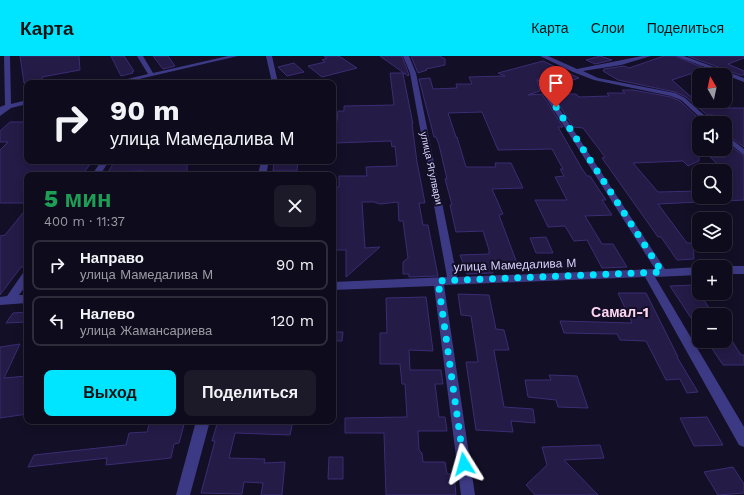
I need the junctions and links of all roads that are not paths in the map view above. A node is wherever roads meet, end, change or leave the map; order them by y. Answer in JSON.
{"nodes":[{"id":1,"x":7,"y":56,"type":"edge"},
{"id":2,"x":140,"y":56,"type":"edge"},
{"id":3,"x":235,"y":56,"type":"edge"},
{"id":4,"x":269,"y":56,"type":"edge"},
{"id":5,"x":406,"y":56,"type":"edge"},
{"id":6,"x":543,"y":56,"type":"edge"},
{"id":7,"x":648,"y":56,"type":"edge"},
{"id":8,"x":679,"y":56,"type":"edge"},
{"id":9,"x":574,"y":71,"type":"junction"},
{"id":10,"x":151,"y":74,"type":"junction"},
{"id":11,"x":132,"y":80,"type":"edge"},
{"id":12,"x":274,"y":80,"type":"edge"},
{"id":13,"x":541,"y":80,"type":"dead end"},
{"id":14,"x":744,"y":80,"type":"edge"},
{"id":15,"x":24,"y":103,"type":"edge"},
{"id":16,"x":8,"y":107,"type":"junction"},
{"id":17,"x":0,"y":108,"type":"edge"},
{"id":18,"x":0,"y":114,"type":"edge"},
{"id":19,"x":702,"y":116,"type":"edge"},
{"id":20,"x":732,"y":142,"type":"edge"},
{"id":21,"x":744,"y":153,"type":"edge"},
{"id":22,"x":732,"y":270,"type":"edge"},
{"id":23,"x":744,"y":270,"type":"edge"},
{"id":24,"x":692,"y":271,"type":"edge"},
{"id":25,"x":662,"y":272,"type":"junction"},
{"id":26,"x":648,"y":273,"type":"junction"},
{"id":27,"x":24,"y":279,"type":"edge"},
{"id":28,"x":453,"y":280,"type":"junction"},
{"id":29,"x":438,"y":281,"type":"junction"},
{"id":30,"x":336,"y":286,"type":"edge"},
{"id":31,"x":24,"y":299,"type":"edge"},
{"id":32,"x":5,"y":300,"type":"edge"},
{"id":33,"x":202,"y":424,"type":"edge"},
{"id":34,"x":744,"y":440,"type":"edge"},
{"id":35,"x":183,"y":495,"type":"edge"},
{"id":36,"x":468,"y":495,"type":"edge"}],
"edges":[{"from":1,"to":16,"type":"street"},
{"from":2,"to":10,"type":"street"},
{"from":3,"to":10,"type":"street"},
{"from":4,"to":12,"type":"street"},
{"from":5,"to":28,"type":"street","name":"улица Ягулвари"},
{"from":6,"to":9,"type":"street"},
{"from":7,"to":9,"type":"street"},
{"from":8,"to":14,"type":"street"},
{"from":9,"to":19,"type":"street"},
{"from":10,"to":11,"type":"street"},
{"from":13,"to":25,"type":"street"},
{"from":15,"to":16,"type":"street"},
{"from":16,"to":17,"type":"street"},
{"from":16,"to":18,"type":"street"},
{"from":20,"to":21,"type":"street"},
{"from":22,"to":23,"type":"street"},
{"from":24,"to":25,"type":"street","name":"улица Мамедалива М"},
{"from":25,"to":26,"type":"street","name":"улица Мамедалива М"},
{"from":26,"to":28,"type":"street","name":"улица Мамедалива М"},
{"from":26,"to":34,"type":"street"},
{"from":27,"to":32,"type":"street"},
{"from":28,"to":29,"type":"street","name":"улица Мамедалива М"},
{"from":29,"to":30,"type":"street","name":"улица Мамедалива М"},
{"from":29,"to":36,"type":"street"},
{"from":31,"to":32,"type":"street"},
{"from":33,"to":35,"type":"street"}]}
